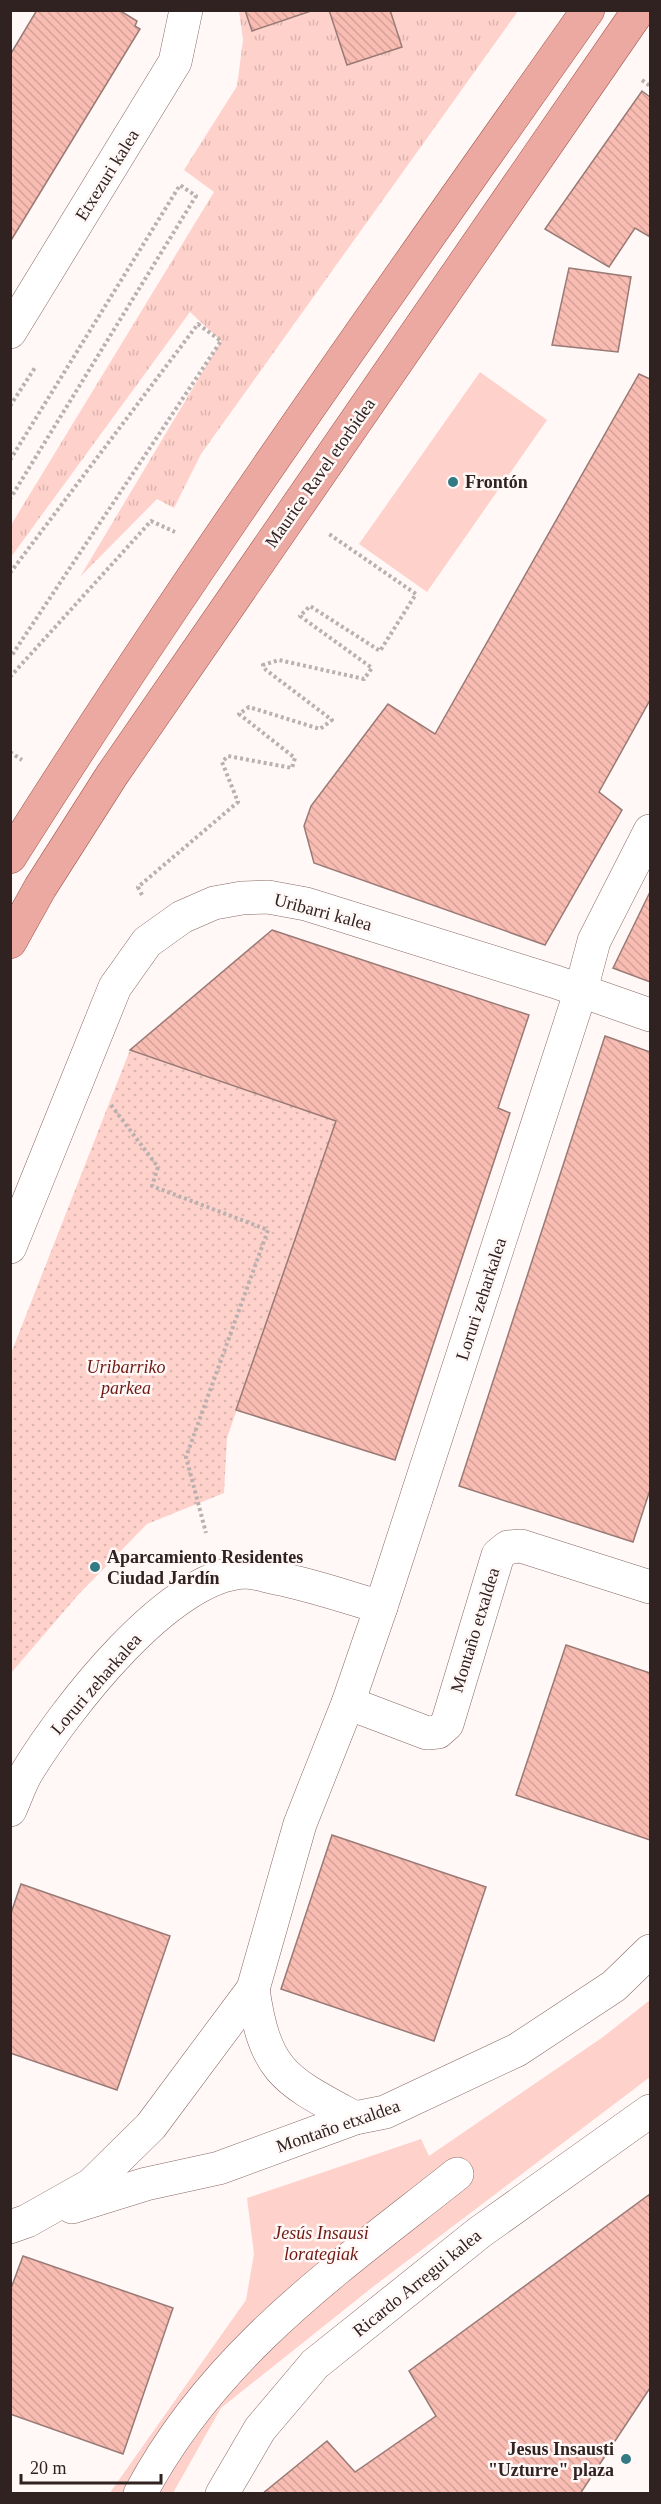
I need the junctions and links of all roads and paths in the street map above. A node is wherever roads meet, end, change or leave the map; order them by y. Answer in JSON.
{"nodes":[{"id":1,"x":186,"y":10,"type":"edge"},
{"id":2,"x":588,"y":10,"type":"edge"},
{"id":3,"x":639,"y":10,"type":"edge"},
{"id":4,"x":642,"y":80,"type":"dead end"},
{"id":5,"x":651,"y":86,"type":"edge"},
{"id":6,"x":10,"y":332,"type":"edge"},
{"id":7,"x":10,"y":393,"type":"edge"},
{"id":8,"x":16,"y":397,"type":"dead end"},
{"id":9,"x":10,"y":460,"type":"edge"},
{"id":10,"x":10,"y":499,"type":"edge"},
{"id":11,"x":176,"y":533,"type":"dead end"},
{"id":12,"x":328,"y":533,"type":"dead end"},
{"id":13,"x":10,"y":573,"type":"edge"},
{"id":14,"x":10,"y":658,"type":"edge"},
{"id":15,"x":10,"y":677,"type":"edge"},
{"id":16,"x":10,"y":752,"type":"edge"},
{"id":17,"x":26,"y":763,"type":"dead end"},
{"id":18,"x":651,"y":831,"type":"edge"},
{"id":19,"x":10,"y":857,"type":"edge"},
{"id":20,"x":142,"y":896,"type":"dead end"},
{"id":21,"x":10,"y":942,"type":"edge"},
{"id":22,"x":581,"y":990,"type":"junction"},
{"id":23,"x":651,"y":1015,"type":"edge"},
{"id":24,"x":105,"y":1097,"type":"dead end"},
{"id":25,"x":10,"y":1246,"type":"edge"},
{"id":26,"x":206,"y":1533,"type":"dead end"},
{"id":27,"x":651,"y":1587,"type":"edge"},
{"id":28,"x":381,"y":1607,"type":"junction"},
{"id":29,"x":348,"y":1703,"type":"junction"},
{"id":30,"x":10,"y":1810,"type":"edge"},
{"id":31,"x":651,"y":1951,"type":"edge"},
{"id":32,"x":253,"y":1989,"type":"junction"},
{"id":33,"x":651,"y":2111,"type":"edge"},
{"id":34,"x":355,"y":2118,"type":"junction"},
{"id":35,"x":457,"y":2174,"type":"dead end"},
{"id":36,"x":19,"y":2224,"type":"edge"},
{"id":37,"x":140,"y":2493,"type":"edge"},
{"id":38,"x":222,"y":2493,"type":"edge"}],
"edges":[{"from":1,"to":6,"type":"street","name":"Etxezuri kalea"},
{"from":2,"to":19,"type":"main road"},
{"from":3,"to":21,"type":"main road","name":"Maurice Ravel etorbidea"},
{"from":4,"to":5,"type":"path"},
{"from":7,"to":8,"type":"path"},
{"from":9,"to":10,"type":"path"},
{"from":11,"to":15,"type":"path"},
{"from":12,"to":20,"type":"path"},
{"from":13,"to":14,"type":"path"},
{"from":16,"to":17,"type":"path"},
{"from":18,"to":22,"type":"street","name":"Loruri zeharkalea"},
{"from":22,"to":23,"type":"street","name":"Uribarri kalea"},
{"from":22,"to":25,"type":"street","name":"Uribarri kalea"},
{"from":22,"to":28,"type":"street","name":"Loruri zeharkalea"},
{"from":24,"to":26,"type":"path"},
{"from":27,"to":29,"type":"street","name":"Montaño etxaldea"},
{"from":28,"to":29,"type":"street","name":"Loruri zeharkalea"},
{"from":28,"to":30,"type":"street","name":"Loruri zeharkalea"},
{"from":29,"to":32,"type":"street","name":"Loruri zeharkalea"},
{"from":31,"to":34,"type":"street","name":"Montaño etxaldea"},
{"from":32,"to":34,"type":"street","name":"Loruri zeharkalea"},
{"from":32,"to":36,"type":"street","name":"Loruri zeharkalea"},
{"from":33,"to":38,"type":"street","name":"Ricardo Arregui kalea"},
{"from":34,"to":36,"type":"street","name":"Montaño etxaldea"},
{"from":35,"to":37,"type":"street"}]}
